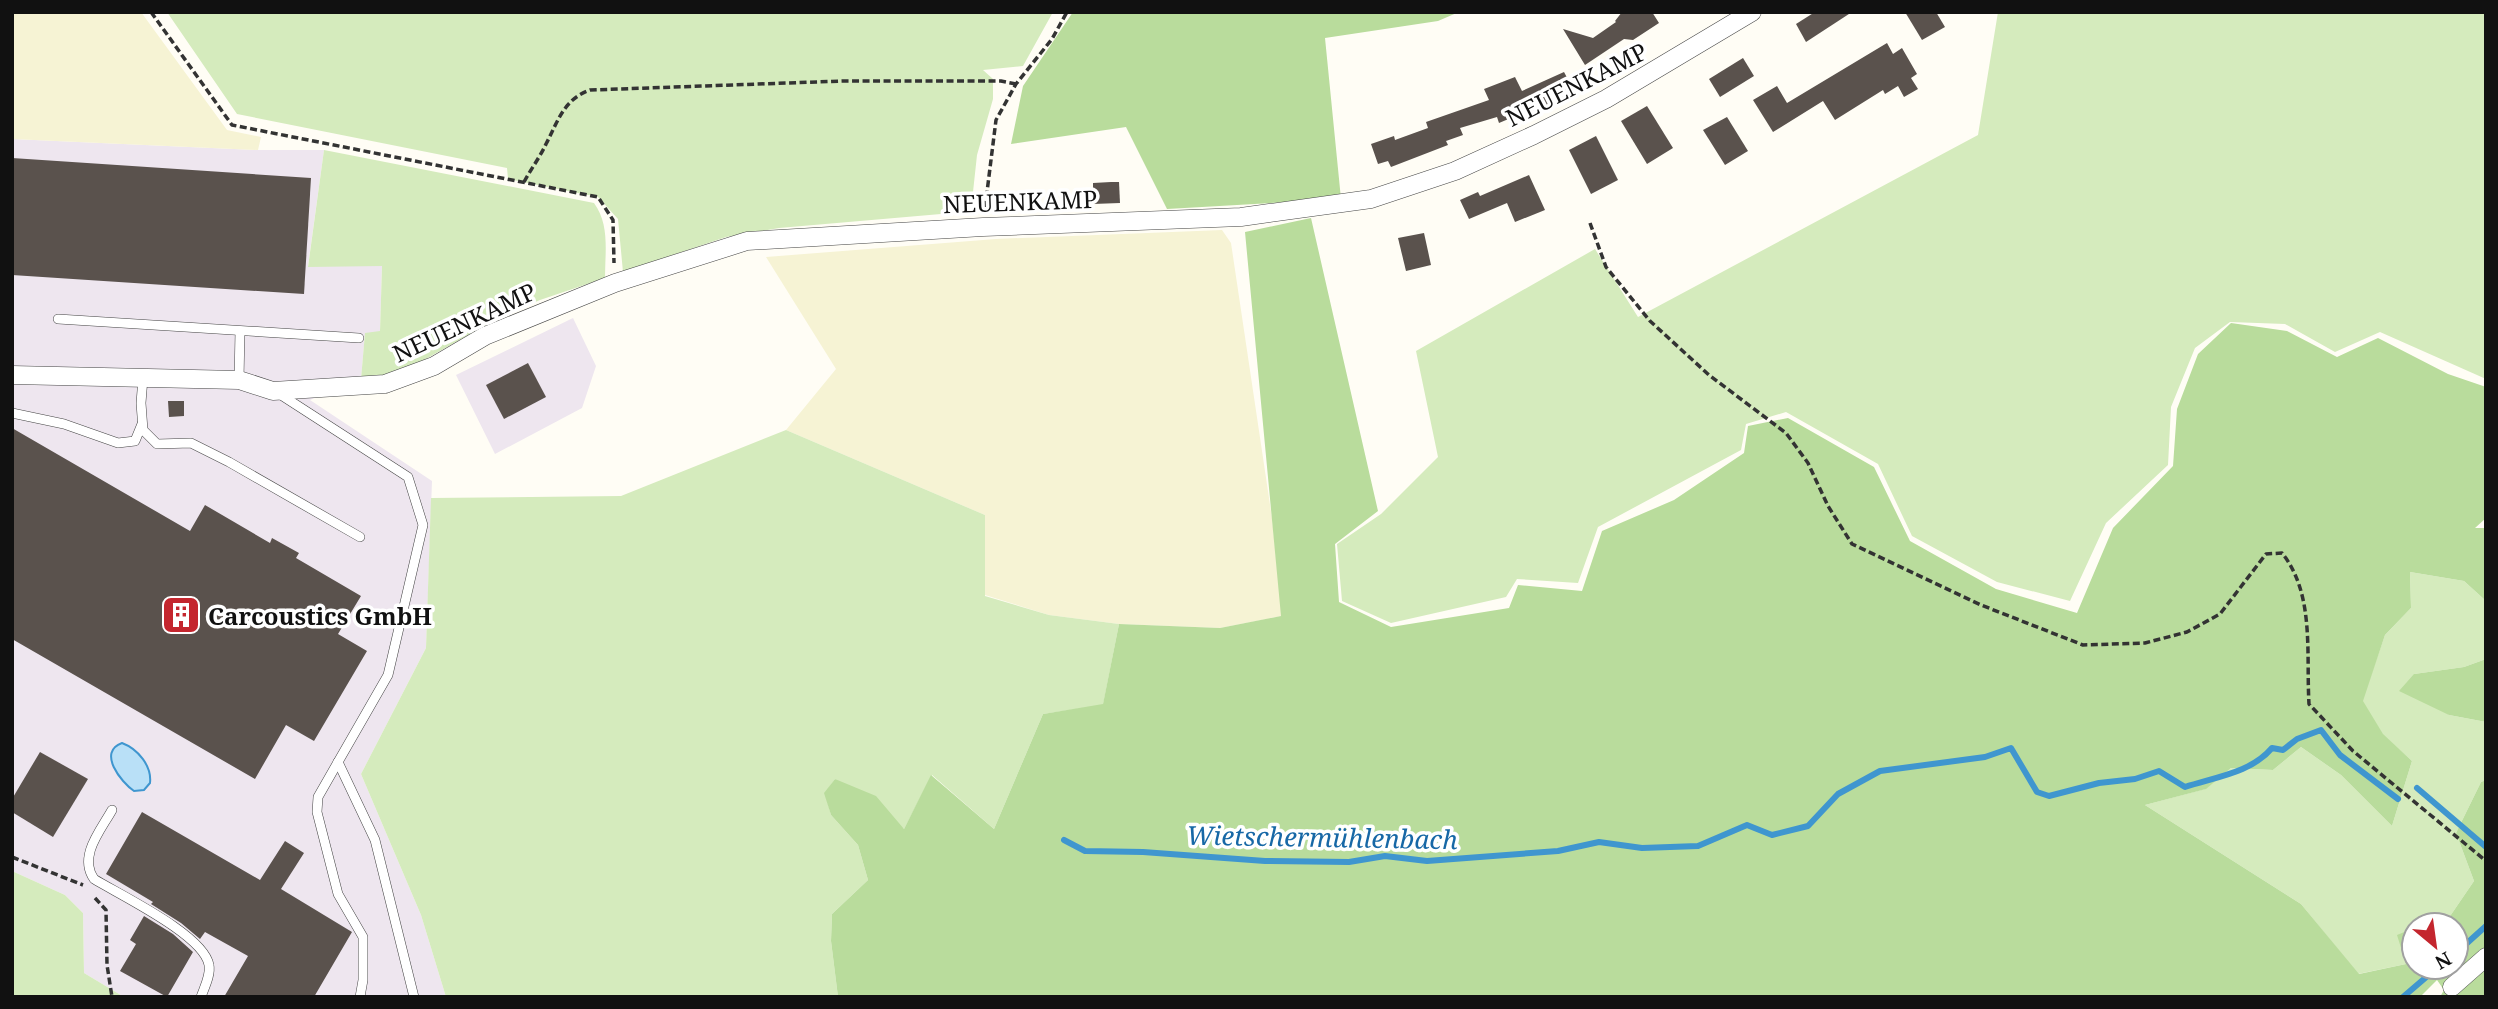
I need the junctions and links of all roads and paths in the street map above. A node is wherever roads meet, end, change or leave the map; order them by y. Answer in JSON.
{"nodes":[{"id":1,"x":151,"y":12,"type":"edge"},
{"id":2,"x":1067,"y":12,"type":"edge"},
{"id":3,"x":1752,"y":12,"type":"edge"},
{"id":4,"x":1016,"y":84,"type":"junction"},
{"id":5,"x":524,"y":182,"type":"junction"},
{"id":6,"x":1590,"y":223,"type":"dead end"},
{"id":7,"x":983,"y":227,"type":"junction"},
{"id":8,"x":615,"y":283,"type":"junction"},
{"id":9,"x":58,"y":319,"type":"dead end"},
{"id":10,"x":240,"y":331,"type":"junction"},
{"id":11,"x":359,"y":338,"type":"dead end"},
{"id":12,"x":12,"y":375,"type":"edge"},
{"id":13,"x":143,"y":378,"type":"junction"},
{"id":14,"x":239,"y":380,"type":"junction"},
{"id":15,"x":274,"y":391,"type":"junction"},
{"id":16,"x":12,"y":412,"type":"edge"},
{"id":17,"x":142,"y":423,"type":"junction"},
{"id":18,"x":360,"y":537,"type":"dead end"},
{"id":19,"x":338,"y":762,"type":"junction"},
{"id":20,"x":112,"y":810,"type":"dead end"},
{"id":21,"x":12,"y":857,"type":"edge"},
{"id":22,"x":2486,"y":860,"type":"edge"},
{"id":23,"x":86,"y":887,"type":"dead end"},
{"id":24,"x":93,"y":895,"type":"dead end"},
{"id":25,"x":2486,"y":957,"type":"edge"},
{"id":26,"x":2452,"y":987,"type":"dead end"},
{"id":27,"x":112,"y":997,"type":"edge"},
{"id":28,"x":201,"y":997,"type":"edge"},
{"id":29,"x":360,"y":997,"type":"edge"},
{"id":30,"x":414,"y":997,"type":"edge"}],
"edges":[{"from":1,"to":5,"type":"path"},
{"from":2,"to":4,"type":"path"},
{"from":3,"to":7,"type":"street","name":"NEUENKAMP"},
{"from":4,"to":5,"type":"path"},
{"from":4,"to":7,"type":"path"},
{"from":5,"to":8,"type":"path"},
{"from":6,"to":22,"type":"path"},
{"from":7,"to":8,"type":"street","name":"NEUENKAMP"},
{"from":8,"to":15,"type":"street","name":"NEUENKAMP"},
{"from":9,"to":10,"type":"lane"},
{"from":10,"to":11,"type":"lane"},
{"from":10,"to":14,"type":"lane"},
{"from":12,"to":13,"type":"street","name":"NEUENKAMP"},
{"from":13,"to":14,"type":"street","name":"NEUENKAMP"},
{"from":13,"to":17,"type":"lane"},
{"from":14,"to":15,"type":"street","name":"NEUENKAMP"},
{"from":15,"to":19,"type":"lane","name":"NEUENKAMP"},
{"from":16,"to":17,"type":"lane"},
{"from":17,"to":18,"type":"lane"},
{"from":19,"to":29,"type":"lane","name":"NEUENKAMP"},
{"from":19,"to":30,"type":"lane"},
{"from":20,"to":28,"type":"lane"},
{"from":21,"to":23,"type":"path"},
{"from":24,"to":27,"type":"path"},
{"from":25,"to":26,"type":"street"}]}
